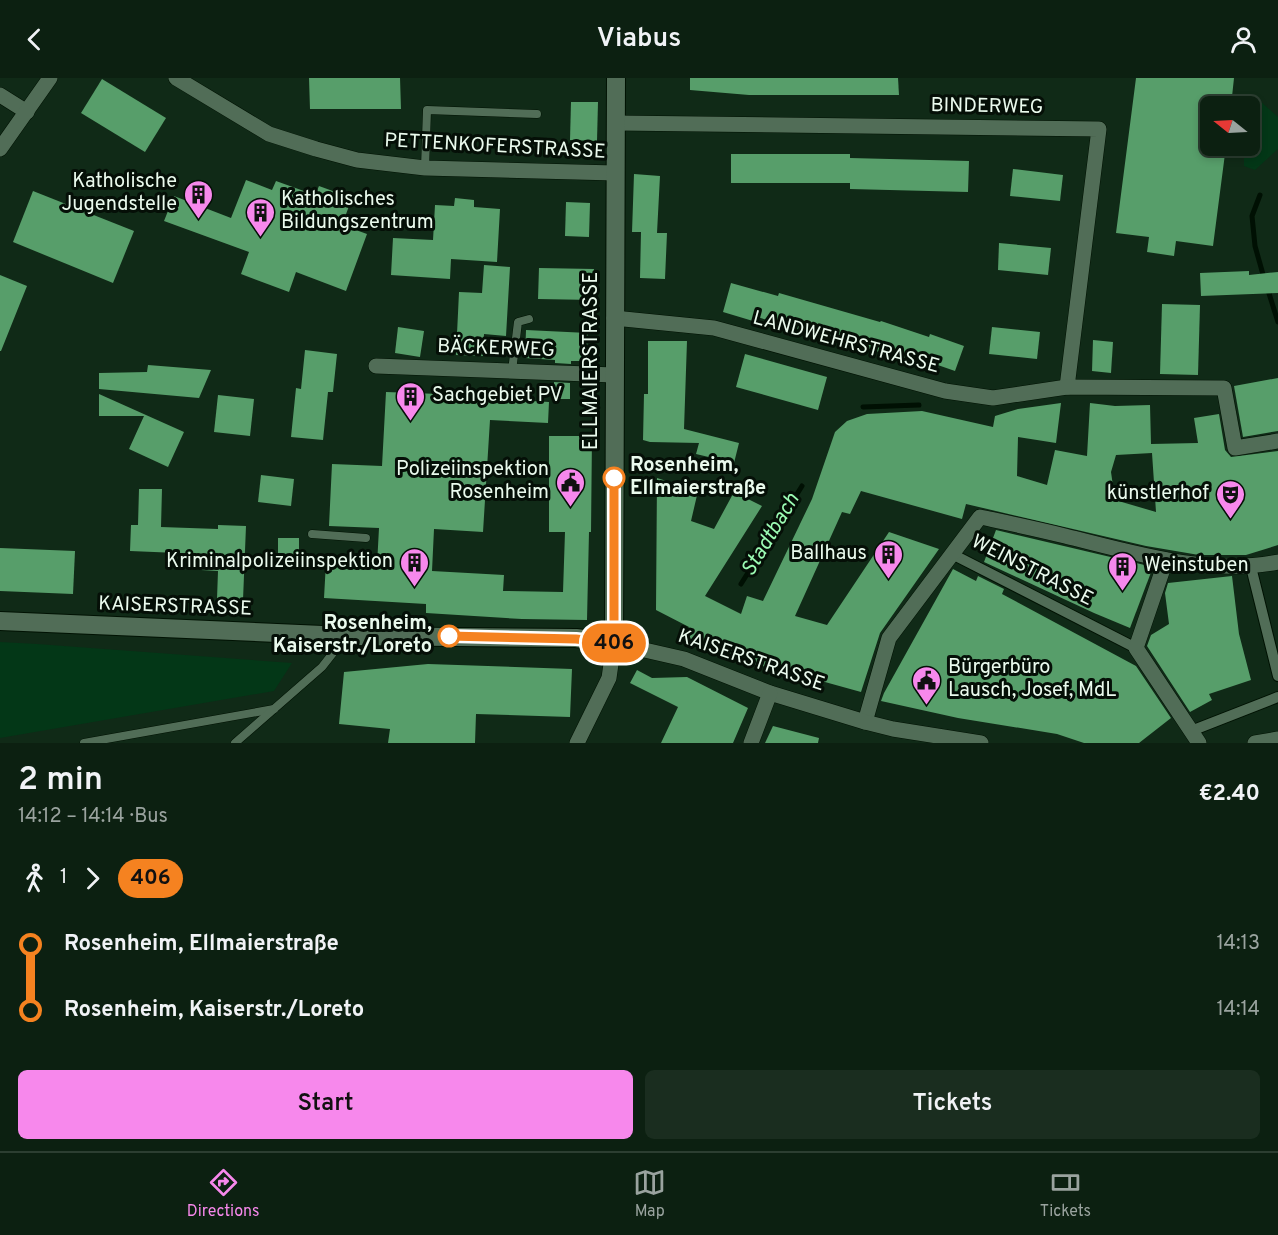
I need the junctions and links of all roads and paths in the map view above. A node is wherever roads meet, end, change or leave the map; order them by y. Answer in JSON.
{"nodes":[{"id":1,"x":50,"y":78,"type":"edge"},
{"id":2,"x":176,"y":78,"type":"edge"},
{"id":3,"x":616,"y":78,"type":"edge"},
{"id":4,"x":0,"y":95,"type":"edge"},
{"id":5,"x":27,"y":112,"type":"junction"},
{"id":6,"x":537,"y":114,"type":"dead end"},
{"id":7,"x":616,"y":123,"type":"junction"},
{"id":8,"x":0,"y":149,"type":"edge"},
{"id":9,"x":425,"y":168,"type":"junction"},
{"id":10,"x":615,"y":173,"type":"junction"},
{"id":11,"x":614,"y":318,"type":"junction"},
{"id":12,"x":530,"y":319,"type":"dead end"},
{"id":13,"x":376,"y":366,"type":"dead end"},
{"id":14,"x":512,"y":371,"type":"junction"},
{"id":15,"x":614,"y":375,"type":"junction"},
{"id":16,"x":1067,"y":387,"type":"junction"},
{"id":17,"x":1278,"y":441,"type":"edge"},
{"id":18,"x":312,"y":534,"type":"dead end"},
{"id":19,"x":366,"y":538,"type":"dead end"},
{"id":20,"x":952,"y":554,"type":"junction"},
{"id":21,"x":1166,"y":560,"type":"junction"},
{"id":22,"x":1278,"y":562,"type":"edge"},
{"id":23,"x":1251,"y":567,"type":"junction"},
{"id":24,"x":0,"y":621,"type":"edge"},
{"id":25,"x":346,"y":636,"type":"junction"},
{"id":26,"x":614,"y":643,"type":"junction"},
{"id":27,"x":1136,"y":648,"type":"junction"},
{"id":28,"x":1278,"y":676,"type":"edge"},
{"id":29,"x":770,"y":693,"type":"junction"},
{"id":30,"x":1278,"y":697,"type":"edge"},
{"id":31,"x":273,"y":709,"type":"junction"},
{"id":32,"x":865,"y":722,"type":"junction"},
{"id":33,"x":1195,"y":737,"type":"edge"},
{"id":34,"x":1278,"y":740,"type":"edge"},
{"id":35,"x":84,"y":743,"type":"edge"},
{"id":36,"x":235,"y":743,"type":"edge"},
{"id":37,"x":577,"y":743,"type":"edge"},
{"id":38,"x":751,"y":743,"type":"edge"},
{"id":39,"x":981,"y":743,"type":"edge"},
{"id":40,"x":1255,"y":743,"type":"edge"}],
"edges":[{"from":1,"to":5,"type":"street"},
{"from":2,"to":9,"type":"street","name":"PETTENKOFERSTRASSE"},
{"from":3,"to":7,"type":"street","name":"ELLMAIERSTRASSE"},
{"from":4,"to":5,"type":"street"},
{"from":5,"to":8,"type":"street"},
{"from":6,"to":9,"type":"lane"},
{"from":7,"to":10,"type":"street","name":"ELLMAIERSTRASSE"},
{"from":7,"to":16,"type":"street","name":"BINDERWEG"},
{"from":9,"to":10,"type":"street","name":"PETTENKOFERSTRASSE"},
{"from":10,"to":11,"type":"street","name":"ELLMAIERSTRASSE"},
{"from":11,"to":15,"type":"street","name":"ELLMAIERSTRASSE"},
{"from":11,"to":16,"type":"street","name":"LANDWEHRSTRASSE"},
{"from":12,"to":14,"type":"lane"},
{"from":13,"to":14,"type":"street","name":"BÄCKERWEG"},
{"from":14,"to":15,"type":"street","name":"BÄCKERWEG"},
{"from":15,"to":26,"type":"street","name":"ELLMAIERSTRASSE"},
{"from":16,"to":17,"type":"street","name":"LANDWEHRSTRASSE"},
{"from":18,"to":19,"type":"lane"},
{"from":20,"to":21,"type":"street"},
{"from":20,"to":27,"type":"street","name":"WEINSTRASSE"},
{"from":20,"to":32,"type":"street","name":"WEINSTRASSE"},
{"from":21,"to":23,"type":"street"},
{"from":21,"to":27,"type":"street"},
{"from":22,"to":23,"type":"street"},
{"from":23,"to":28,"type":"street"},
{"from":24,"to":25,"type":"street","name":"KAISERSTRASSE"},
{"from":25,"to":26,"type":"street","name":"KAISERSTRASSE"},
{"from":25,"to":31,"type":"lane"},
{"from":26,"to":29,"type":"street","name":"KAISERSTRASSE"},
{"from":26,"to":37,"type":"street"},
{"from":27,"to":33,"type":"street","name":"WEINSTRASSE"},
{"from":29,"to":32,"type":"street","name":"KAISERSTRASSE"},
{"from":29,"to":38,"type":"street"},
{"from":30,"to":33,"type":"street"},
{"from":31,"to":35,"type":"lane"},
{"from":31,"to":36,"type":"lane"},
{"from":32,"to":39,"type":"street","name":"KAISERSTRASSE"},
{"from":34,"to":40,"type":"street"}]}
